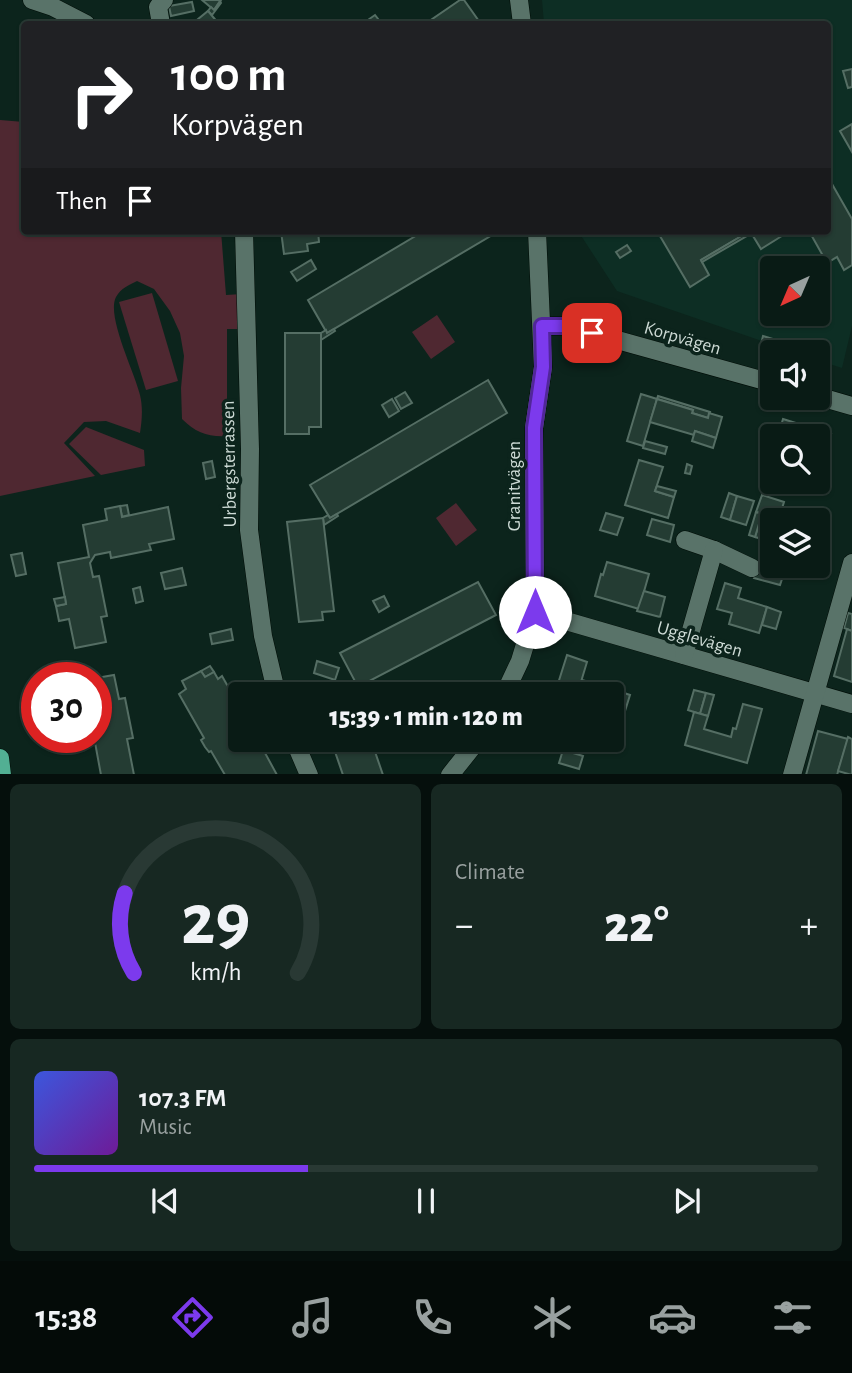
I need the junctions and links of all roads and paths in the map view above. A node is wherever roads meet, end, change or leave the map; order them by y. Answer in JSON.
{"nodes":[{"id":1,"x":32,"y":0,"type":"edge"},
{"id":2,"x":164,"y":0,"type":"edge"},
{"id":3,"x":519,"y":0,"type":"edge"},
{"id":4,"x":80,"y":21,"type":"edge"},
{"id":5,"x":160,"y":21,"type":"edge"},
{"id":6,"x":522,"y":21,"type":"edge"},
{"id":7,"x":244,"y":235,"type":"edge"},
{"id":8,"x":537,"y":235,"type":"edge"},
{"id":9,"x":542,"y":326,"type":"junction"},
{"id":10,"x":760,"y":380,"type":"edge"},
{"id":11,"x":830,"y":400,"type":"edge"},
{"id":12,"x":852,"y":406,"type":"edge"},
{"id":13,"x":685,"y":540,"type":"dead end"},
{"id":14,"x":715,"y":550,"type":"junction"},
{"id":15,"x":852,"y":563,"type":"edge"},
{"id":16,"x":752,"y":568,"type":"dead end"},
{"id":17,"x":535,"y":612,"type":"junction"},
{"id":18,"x":684,"y":655,"type":"junction"},
{"id":19,"x":274,"y":682,"type":"edge"},
{"id":20,"x":510,"y":682,"type":"edge"},
{"id":21,"x":816,"y":694,"type":"junction"},
{"id":22,"x":852,"y":704,"type":"edge"},
{"id":23,"x":300,"y":752,"type":"edge"},
{"id":24,"x":468,"y":752,"type":"edge"},
{"id":25,"x":309,"y":774,"type":"edge"},
{"id":26,"x":451,"y":774,"type":"edge"},
{"id":27,"x":792,"y":774,"type":"edge"}],
"edges":[{"from":1,"to":4,"type":"street"},
{"from":2,"to":5,"type":"street"},
{"from":3,"to":6,"type":"street"},
{"from":7,"to":19,"type":"street","name":"Urbergsterrassen"},
{"from":8,"to":9,"type":"street","name":"Granitvägen"},
{"from":9,"to":10,"type":"street","name":"Korpvägen"},
{"from":9,"to":17,"type":"street","name":"Granitvägen"},
{"from":11,"to":12,"type":"street"},
{"from":13,"to":14,"type":"street"},
{"from":14,"to":16,"type":"street"},
{"from":14,"to":18,"type":"street"},
{"from":15,"to":21,"type":"street"},
{"from":17,"to":18,"type":"street","name":"Ugglevägen"},
{"from":17,"to":20,"type":"street","name":"Granitvägen"},
{"from":18,"to":21,"type":"street","name":"Ugglevägen"},
{"from":21,"to":22,"type":"street","name":"Ugglevägen"},
{"from":21,"to":27,"type":"street"},
{"from":23,"to":25,"type":"street"},
{"from":24,"to":26,"type":"street"}]}
